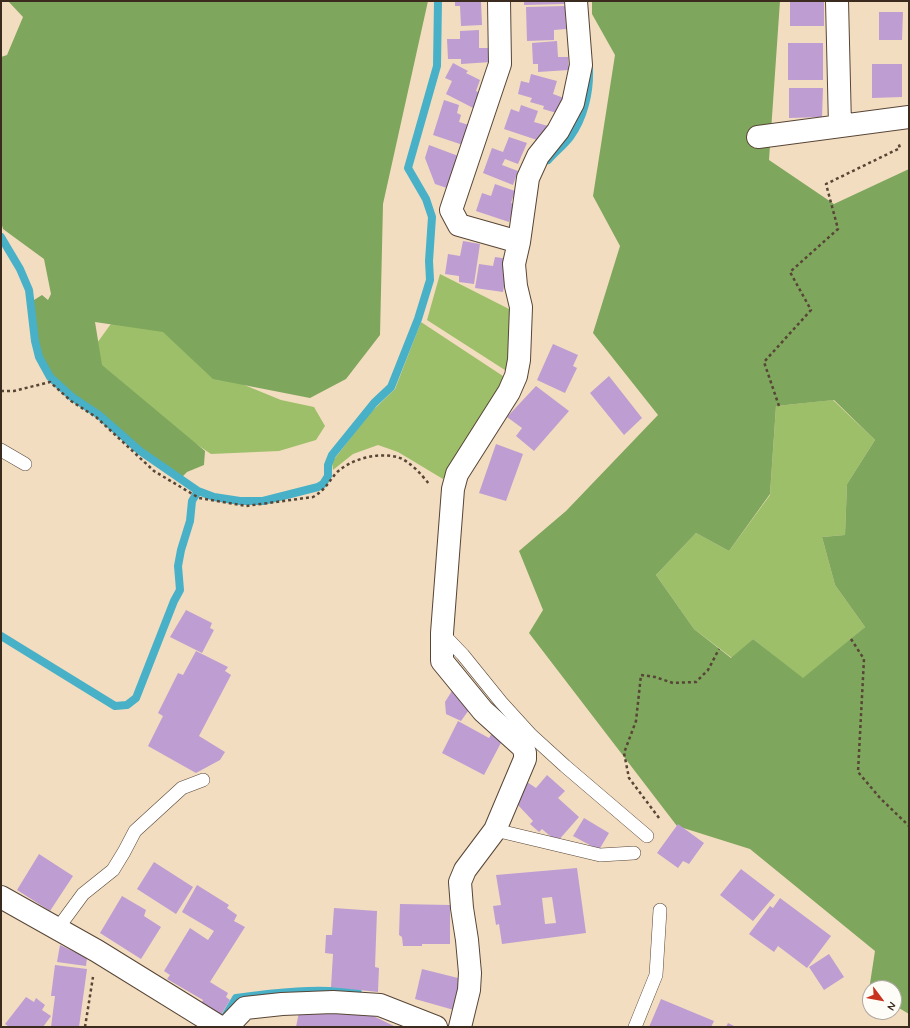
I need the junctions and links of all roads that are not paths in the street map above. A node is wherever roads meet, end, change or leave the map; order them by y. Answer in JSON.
{"nodes":[{"id":1,"x":500,"y":1,"type":"edge"},
{"id":2,"x":576,"y":1,"type":"edge"},
{"id":3,"x":837,"y":1,"type":"edge"},
{"id":4,"x":901,"y":118,"type":"edge"},
{"id":5,"x":840,"y":126,"type":"junction"},
{"id":6,"x":758,"y":137,"type":"dead end"},
{"id":7,"x":519,"y":242,"type":"junction"},
{"id":8,"x":1,"y":450,"type":"edge"},
{"id":9,"x":25,"y":464,"type":"dead end"},
{"id":10,"x":442,"y":633,"type":"junction"},
{"id":11,"x":202,"y":780,"type":"dead end"},
{"id":12,"x":495,"y":830,"type":"junction"},
{"id":13,"x":647,"y":836,"type":"dead end"},
{"id":14,"x":634,"y":853,"type":"dead end"},
{"id":15,"x":1,"y":897,"type":"edge"},
{"id":16,"x":660,"y":910,"type":"dead end"},
{"id":17,"x":58,"y":928,"type":"junction"},
{"id":18,"x":220,"y":1027,"type":"edge"},
{"id":19,"x":226,"y":1027,"type":"edge"},
{"id":20,"x":436,"y":1027,"type":"edge"},
{"id":21,"x":460,"y":1027,"type":"edge"},
{"id":22,"x":635,"y":1027,"type":"edge"}],
"edges":[{"from":1,"to":7,"type":"street"},
{"from":2,"to":7,"type":"street"},
{"from":3,"to":5,"type":"street"},
{"from":4,"to":5,"type":"street"},
{"from":5,"to":6,"type":"street"},
{"from":7,"to":10,"type":"street"},
{"from":8,"to":9,"type":"lane"},
{"from":10,"to":12,"type":"street"},
{"from":10,"to":13,"type":"lane"},
{"from":11,"to":17,"type":"lane"},
{"from":12,"to":14,"type":"lane"},
{"from":12,"to":21,"type":"street"},
{"from":15,"to":17,"type":"street"},
{"from":16,"to":22,"type":"lane"},
{"from":17,"to":18,"type":"street"},
{"from":19,"to":20,"type":"street"}]}
